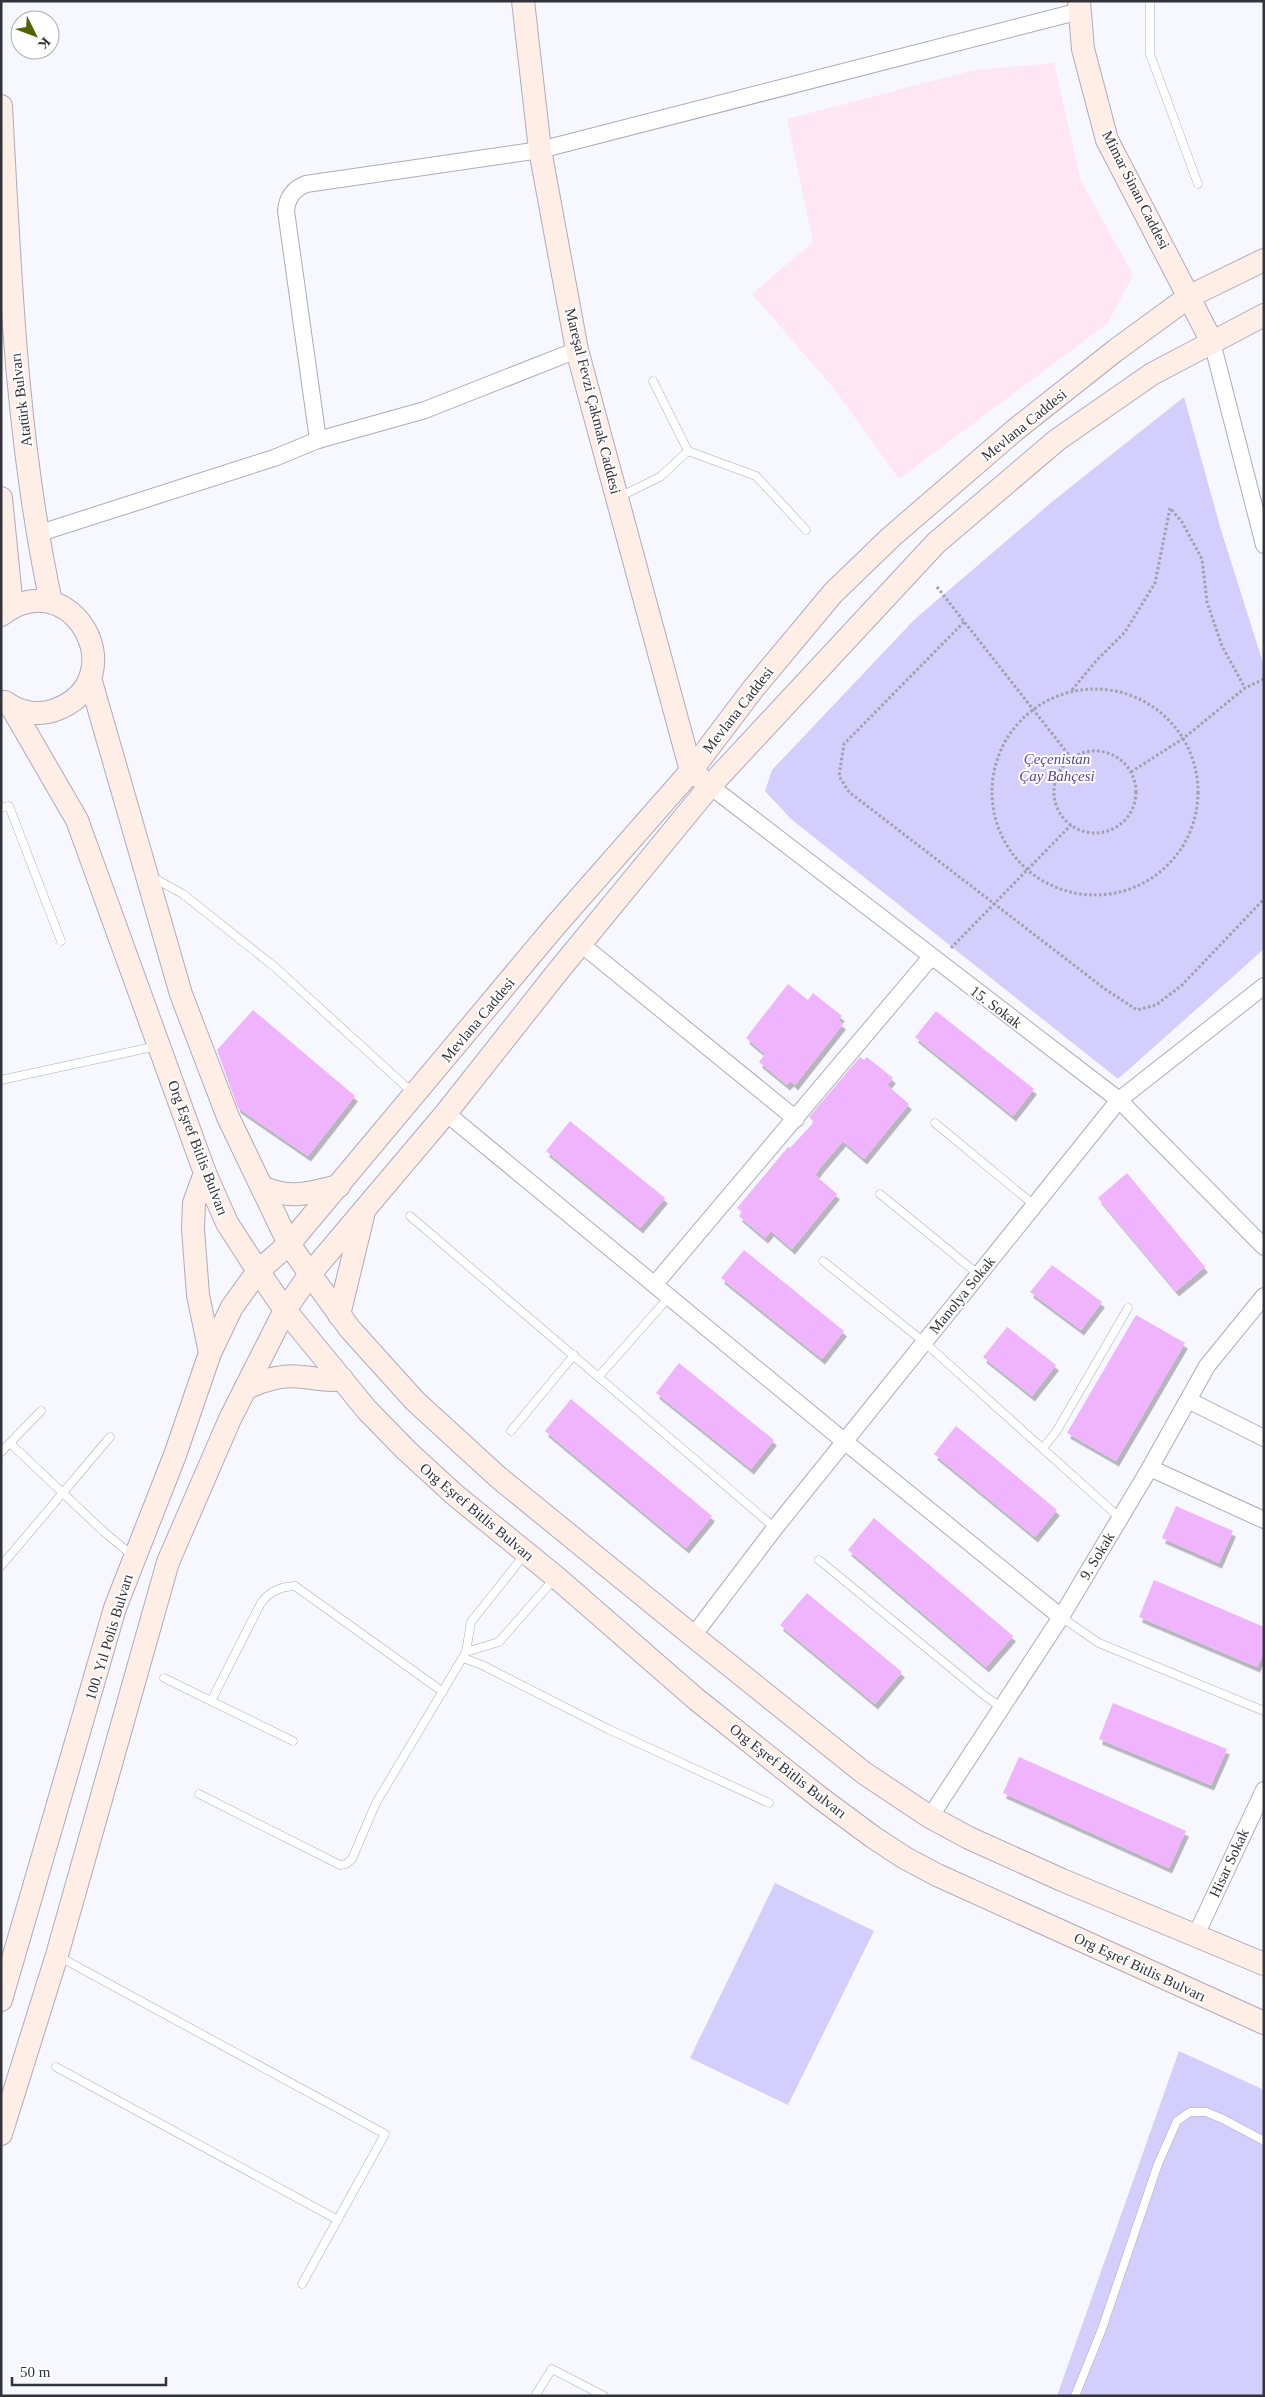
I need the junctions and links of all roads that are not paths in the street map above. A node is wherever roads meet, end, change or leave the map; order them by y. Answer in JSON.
{"nodes":[{"id":1,"x":523,"y":1,"type":"edge"},
{"id":2,"x":1150,"y":1,"type":"edge"},
{"id":3,"x":1079,"y":6,"type":"edge"},
{"id":4,"x":1,"y":106,"type":"edge"},
{"id":5,"x":540,"y":150,"type":"junction"},
{"id":6,"x":1198,"y":184,"type":"dead end"},
{"id":7,"x":1264,"y":260,"type":"edge"},
{"id":8,"x":1190,"y":296,"type":"junction"},
{"id":9,"x":1264,"y":315,"type":"edge"},
{"id":10,"x":1212,"y":342,"type":"junction"},
{"id":11,"x":577,"y":350,"type":"junction"},
{"id":12,"x":654,"y":381,"type":"dead end"},
{"id":13,"x":318,"y":440,"type":"junction"},
{"id":14,"x":688,"y":451,"type":"junction"},
{"id":15,"x":1,"y":498,"type":"edge"},
{"id":16,"x":617,"y":498,"type":"junction"},
{"id":17,"x":806,"y":530,"type":"dead end"},
{"id":18,"x":37,"y":534,"type":"junction"},
{"id":19,"x":1264,"y":545,"type":"edge"},
{"id":20,"x":51,"y":602,"type":"junction"},
{"id":21,"x":5,"y":611,"type":"edge"},
{"id":22,"x":90,"y":678,"type":"junction"},
{"id":23,"x":6,"y":703,"type":"edge"},
{"id":24,"x":691,"y":771,"type":"junction"},
{"id":25,"x":710,"y":786,"type":"junction"},
{"id":26,"x":1,"y":808,"type":"edge"},
{"id":27,"x":146,"y":874,"type":"junction"},
{"id":28,"x":61,"y":940,"type":"dead end"},
{"id":29,"x":581,"y":944,"type":"junction"},
{"id":30,"x":934,"y":960,"type":"junction"},
{"id":31,"x":1264,"y":986,"type":"edge"},
{"id":32,"x":159,"y":1045,"type":"junction"},
{"id":33,"x":1,"y":1080,"type":"edge"},
{"id":34,"x":416,"y":1095,"type":"junction"},
{"id":35,"x":1119,"y":1100,"type":"junction"},
{"id":36,"x":446,"y":1113,"type":"junction"},
{"id":37,"x":796,"y":1119,"type":"junction"},
{"id":38,"x":935,"y":1123,"type":"dead end"},
{"id":39,"x":205,"y":1173,"type":"junction"},
{"id":40,"x":339,"y":1186,"type":"junction"},
{"id":41,"x":262,"y":1187,"type":"junction"},
{"id":42,"x":880,"y":1194,"type":"dead end"},
{"id":43,"x":1034,"y":1205,"type":"junction"},
{"id":44,"x":365,"y":1209,"type":"junction"},
{"id":45,"x":410,"y":1216,"type":"dead end"},
{"id":46,"x":290,"y":1244,"type":"junction"},
{"id":47,"x":1264,"y":1247,"type":"edge"},
{"id":48,"x":824,"y":1261,"type":"dead end"},
{"id":49,"x":258,"y":1271,"type":"junction"},
{"id":50,"x":310,"y":1274,"type":"junction"},
{"id":51,"x":978,"y":1274,"type":"junction"},
{"id":52,"x":655,"y":1284,"type":"junction"},
{"id":53,"x":670,"y":1296,"type":"junction"},
{"id":54,"x":1264,"y":1296,"type":"edge"},
{"id":55,"x":1128,"y":1308,"type":"dead end"},
{"id":56,"x":285,"y":1310,"type":"junction"},
{"id":57,"x":340,"y":1314,"type":"junction"},
{"id":58,"x":924,"y":1342,"type":"junction"},
{"id":59,"x":210,"y":1353,"type":"junction"},
{"id":60,"x":574,"y":1355,"type":"junction"},
{"id":61,"x":599,"y":1376,"type":"junction"},
{"id":62,"x":342,"y":1379,"type":"junction"},
{"id":63,"x":245,"y":1389,"type":"junction"},
{"id":64,"x":1188,"y":1400,"type":"junction"},
{"id":65,"x":41,"y":1411,"type":"dead end"},
{"id":66,"x":511,"y":1431,"type":"dead end"},
{"id":67,"x":110,"y":1436,"type":"dead end"},
{"id":68,"x":1264,"y":1438,"type":"edge"},
{"id":69,"x":844,"y":1441,"type":"junction"},
{"id":70,"x":10,"y":1443,"type":"junction"},
{"id":71,"x":1042,"y":1448,"type":"junction"},
{"id":72,"x":1,"y":1452,"type":"edge"},
{"id":73,"x":1150,"y":1468,"type":"junction"},
{"id":74,"x":63,"y":1494,"type":"junction"},
{"id":75,"x":1120,"y":1518,"type":"junction"},
{"id":76,"x":1264,"y":1520,"type":"edge"},
{"id":77,"x":775,"y":1528,"type":"junction"},
{"id":78,"x":525,"y":1553,"type":"junction"},
{"id":79,"x":135,"y":1557,"type":"junction"},
{"id":80,"x":820,"y":1560,"type":"dead end"},
{"id":81,"x":1,"y":1566,"type":"edge"},
{"id":82,"x":556,"y":1578,"type":"junction"},
{"id":83,"x":1061,"y":1617,"type":"junction"},
{"id":84,"x":693,"y":1636,"type":"junction"},
{"id":85,"x":464,"y":1655,"type":"junction"},
{"id":86,"x":164,"y":1678,"type":"dead end"},
{"id":87,"x":443,"y":1692,"type":"junction"},
{"id":88,"x":210,"y":1701,"type":"junction"},
{"id":89,"x":1002,"y":1708,"type":"junction"},
{"id":90,"x":1264,"y":1711,"type":"edge"},
{"id":91,"x":293,"y":1741,"type":"dead end"},
{"id":92,"x":1264,"y":1790,"type":"edge"},
{"id":93,"x":199,"y":1794,"type":"dead end"},
{"id":94,"x":769,"y":1803,"type":"dead end"},
{"id":95,"x":930,"y":1817,"type":"junction"},
{"id":96,"x":1195,"y":1937,"type":"junction"},
{"id":97,"x":57,"y":1956,"type":"junction"},
{"id":98,"x":1264,"y":1964,"type":"edge"},
{"id":99,"x":1,"y":2000,"type":"edge"},
{"id":100,"x":1264,"y":2024,"type":"edge"},
{"id":101,"x":56,"y":2067,"type":"dead end"},
{"id":102,"x":1,"y":2134,"type":"edge"},
{"id":103,"x":1264,"y":2141,"type":"edge"},
{"id":104,"x":338,"y":2220,"type":"junction"},
{"id":105,"x":302,"y":2284,"type":"dead end"},
{"id":106,"x":535,"y":2396,"type":"edge"},
{"id":107,"x":604,"y":2396,"type":"edge"},
{"id":108,"x":1075,"y":2396,"type":"edge"}],
"edges":[{"from":1,"to":5,"type":"main road","name":"Mareşal Fevzi Çakmak Caddesi"},
{"from":2,"to":6,"type":"lane"},
{"from":3,"to":5,"type":"street"},
{"from":3,"to":8,"type":"main road","name":"Mimar Sinan Caddesi"},
{"from":4,"to":18,"type":"main road","name":"Atatürk Bulvarı"},
{"from":5,"to":11,"type":"main road","name":"Mareşal Fevzi Çakmak Caddesi"},
{"from":5,"to":13,"type":"street"},
{"from":7,"to":8,"type":"main road","name":"Mevlana Caddesi"},
{"from":8,"to":10,"type":"main road","name":"Mimar Sinan Caddesi"},
{"from":8,"to":24,"type":"main road","name":"Mevlana Caddesi"},
{"from":9,"to":10,"type":"main road","name":"Mevlana Caddesi"},
{"from":10,"to":19,"type":"street"},
{"from":10,"to":25,"type":"main road","name":"Mevlana Caddesi"},
{"from":11,"to":13,"type":"street"},
{"from":11,"to":16,"type":"main road","name":"Mareşal Fevzi Çakmak Caddesi"},
{"from":12,"to":14,"type":"lane"},
{"from":13,"to":18,"type":"street"},
{"from":14,"to":16,"type":"lane"},
{"from":14,"to":17,"type":"lane"},
{"from":15,"to":21,"type":"main road"},
{"from":16,"to":24,"type":"main road","name":"Mareşal Fevzi Çakmak Caddesi"},
{"from":18,"to":20,"type":"main road","name":"Atatürk Bulvarı"},
{"from":20,"to":21,"type":"main road"},
{"from":20,"to":22,"type":"main road"},
{"from":22,"to":23,"type":"main road"},
{"from":22,"to":27,"type":"main road"},
{"from":23,"to":32,"type":"main road","name":"Org Eşref Bitlis Bulvarı"},
{"from":24,"to":25,"type":"main road"},
{"from":24,"to":34,"type":"main road","name":"Mevlana Caddesi"},
{"from":25,"to":29,"type":"main road","name":"Mevlana Caddesi"},
{"from":25,"to":30,"type":"street","name":"15. Sokak"},
{"from":26,"to":28,"type":"lane"},
{"from":27,"to":34,"type":"lane"},
{"from":27,"to":41,"type":"main road"},
{"from":29,"to":36,"type":"main road","name":"Mevlana Caddesi"},
{"from":29,"to":37,"type":"street"},
{"from":30,"to":35,"type":"street","name":"15. Sokak"},
{"from":30,"to":37,"type":"street"},
{"from":31,"to":35,"type":"street","name":"Manolya Sokak"},
{"from":32,"to":33,"type":"lane"},
{"from":32,"to":39,"type":"main road","name":"Org Eşref Bitlis Bulvarı"},
{"from":34,"to":40,"type":"main road","name":"Mevlana Caddesi"},
{"from":35,"to":43,"type":"street","name":"Manolya Sokak"},
{"from":35,"to":47,"type":"street","name":"15. Sokak"},
{"from":36,"to":44,"type":"main road","name":"Mevlana Caddesi"},
{"from":36,"to":52,"type":"street"},
{"from":37,"to":52,"type":"street"},
{"from":38,"to":43,"type":"lane"},
{"from":39,"to":49,"type":"main road","name":"Org Eşref Bitlis Bulvarı"},
{"from":39,"to":59,"type":"main road"},
{"from":40,"to":41,"type":"main road"},
{"from":40,"to":46,"type":"main road","name":"Mevlana Caddesi"},
{"from":41,"to":46,"type":"main road"},
{"from":42,"to":51,"type":"lane"},
{"from":43,"to":51,"type":"street","name":"Manolya Sokak"},
{"from":44,"to":50,"type":"main road","name":"Mevlana Caddesi"},
{"from":44,"to":57,"type":"main road"},
{"from":45,"to":60,"type":"lane"},
{"from":46,"to":49,"type":"main road","name":"100. Yıl Polis Bulvarı"},
{"from":46,"to":50,"type":"main road"},
{"from":48,"to":58,"type":"lane"},
{"from":49,"to":56,"type":"main road","name":"Org Eşref Bitlis Bulvarı"},
{"from":49,"to":59,"type":"main road","name":"100. Yıl Polis Bulvarı"},
{"from":50,"to":56,"type":"main road","name":"Mevlana Caddesi"},
{"from":50,"to":57,"type":"main road"},
{"from":51,"to":58,"type":"street","name":"Manolya Sokak"},
{"from":52,"to":53,"type":"street"},
{"from":53,"to":61,"type":"lane"},
{"from":53,"to":69,"type":"street"},
{"from":54,"to":64,"type":"street","name":"9. Sokak"},
{"from":55,"to":71,"type":"lane"},
{"from":56,"to":62,"type":"main road","name":"Org Eşref Bitlis Bulvarı"},
{"from":56,"to":63,"type":"main road","name":"Mevlana Caddesi"},
{"from":57,"to":84,"type":"main road"},
{"from":58,"to":69,"type":"street","name":"Manolya Sokak"},
{"from":58,"to":71,"type":"lane"},
{"from":59,"to":79,"type":"main road","name":"100. Yıl Polis Bulvarı"},
{"from":60,"to":61,"type":"lane"},
{"from":60,"to":66,"type":"lane"},
{"from":61,"to":77,"type":"lane"},
{"from":62,"to":63,"type":"main road"},
{"from":62,"to":78,"type":"main road","name":"Org Eşref Bitlis Bulvarı"},
{"from":63,"to":97,"type":"main road","name":"Mevlana Caddesi"},
{"from":64,"to":68,"type":"street"},
{"from":64,"to":73,"type":"street","name":"9. Sokak"},
{"from":65,"to":70,"type":"lane"},
{"from":67,"to":74,"type":"lane"},
{"from":69,"to":77,"type":"street","name":"Manolya Sokak"},
{"from":69,"to":83,"type":"street"},
{"from":70,"to":72,"type":"lane"},
{"from":70,"to":74,"type":"lane"},
{"from":71,"to":75,"type":"lane"},
{"from":73,"to":75,"type":"street","name":"9. Sokak"},
{"from":73,"to":76,"type":"street"},
{"from":74,"to":79,"type":"lane"},
{"from":74,"to":81,"type":"lane"},
{"from":75,"to":83,"type":"street","name":"9. Sokak"},
{"from":77,"to":84,"type":"street","name":"Manolya Sokak"},
{"from":78,"to":82,"type":"main road","name":"Org Eşref Bitlis Bulvarı"},
{"from":78,"to":85,"type":"lane"},
{"from":79,"to":99,"type":"main road","name":"100. Yıl Polis Bulvarı"},
{"from":80,"to":89,"type":"lane"},
{"from":82,"to":85,"type":"lane"},
{"from":82,"to":100,"type":"main road","name":"Org Eşref Bitlis Bulvarı"},
{"from":83,"to":89,"type":"street","name":"9. Sokak"},
{"from":83,"to":90,"type":"lane"},
{"from":84,"to":95,"type":"main road"},
{"from":85,"to":87,"type":"lane"},
{"from":85,"to":94,"type":"lane"},
{"from":86,"to":88,"type":"lane"},
{"from":87,"to":88,"type":"lane"},
{"from":87,"to":93,"type":"lane"},
{"from":88,"to":91,"type":"lane"},
{"from":89,"to":95,"type":"street","name":"9. Sokak"},
{"from":92,"to":96,"type":"street","name":"Hisar Sokak"},
{"from":95,"to":96,"type":"main road"},
{"from":96,"to":98,"type":"main road"},
{"from":97,"to":102,"type":"main road","name":"Mevlana Caddesi"},
{"from":97,"to":104,"type":"lane"},
{"from":101,"to":104,"type":"lane"},
{"from":103,"to":108,"type":"lane"},
{"from":104,"to":105,"type":"lane"},
{"from":106,"to":107,"type":"lane"}]}
